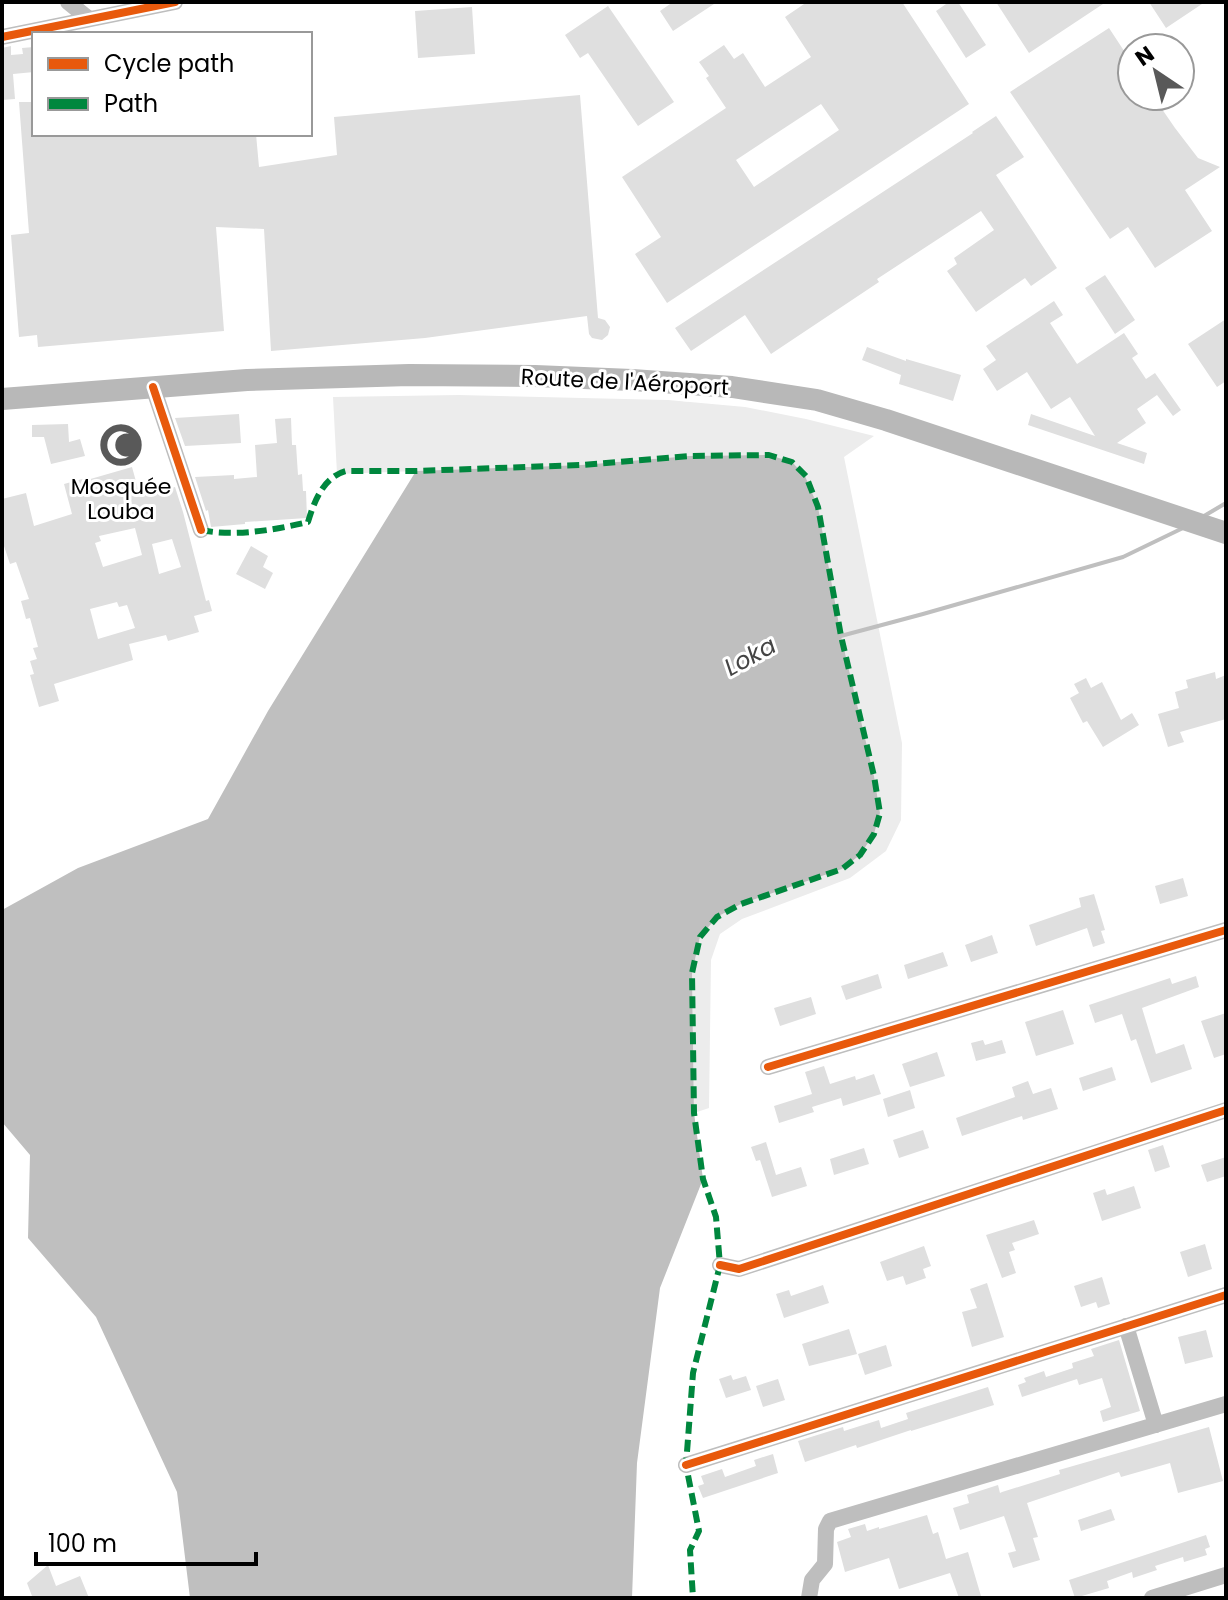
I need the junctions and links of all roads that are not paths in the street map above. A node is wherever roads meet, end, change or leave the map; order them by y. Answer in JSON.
{"nodes":[{"id":1,"x":68,"y":2,"type":"edge"},
{"id":2,"x":175,"y":2,"type":"edge"},
{"id":3,"x":89,"y":19,"type":"junction"},
{"id":4,"x":2,"y":37,"type":"edge"},
{"id":5,"x":153,"y":387,"type":"junction"},
{"id":6,"x":2,"y":399,"type":"edge"},
{"id":7,"x":201,"y":530,"type":"dead end"},
{"id":8,"x":1226,"y":533,"type":"edge"},
{"id":9,"x":1226,"y":930,"type":"edge"},
{"id":10,"x":768,"y":1067,"type":"dead end"},
{"id":11,"x":1226,"y":1110,"type":"edge"},
{"id":12,"x":720,"y":1265,"type":"dead end"},
{"id":13,"x":1226,"y":1295,"type":"edge"},
{"id":14,"x":1126,"y":1326,"type":"junction"},
{"id":15,"x":1226,"y":1404,"type":"edge"},
{"id":16,"x":1156,"y":1425,"type":"junction"},
{"id":17,"x":686,"y":1465,"type":"dead end"},
{"id":18,"x":1226,"y":1575,"type":"edge"},
{"id":19,"x":809,"y":1598,"type":"edge"},
{"id":20,"x":1152,"y":1598,"type":"edge"}],
"edges":[{"from":1,"to":3,"type":"street"},
{"from":2,"to":3,"type":"street"},
{"from":3,"to":4,"type":"street"},
{"from":5,"to":6,"type":"main road","name":"Route de l'Aéroport"},
{"from":5,"to":7,"type":"street"},
{"from":5,"to":8,"type":"main road","name":"Route de l'Aéroport"},
{"from":9,"to":10,"type":"street"},
{"from":11,"to":12,"type":"street"},
{"from":13,"to":14,"type":"street"},
{"from":14,"to":16,"type":"street"},
{"from":14,"to":17,"type":"street"},
{"from":15,"to":16,"type":"street"},
{"from":16,"to":19,"type":"street"},
{"from":18,"to":20,"type":"street"}]}
